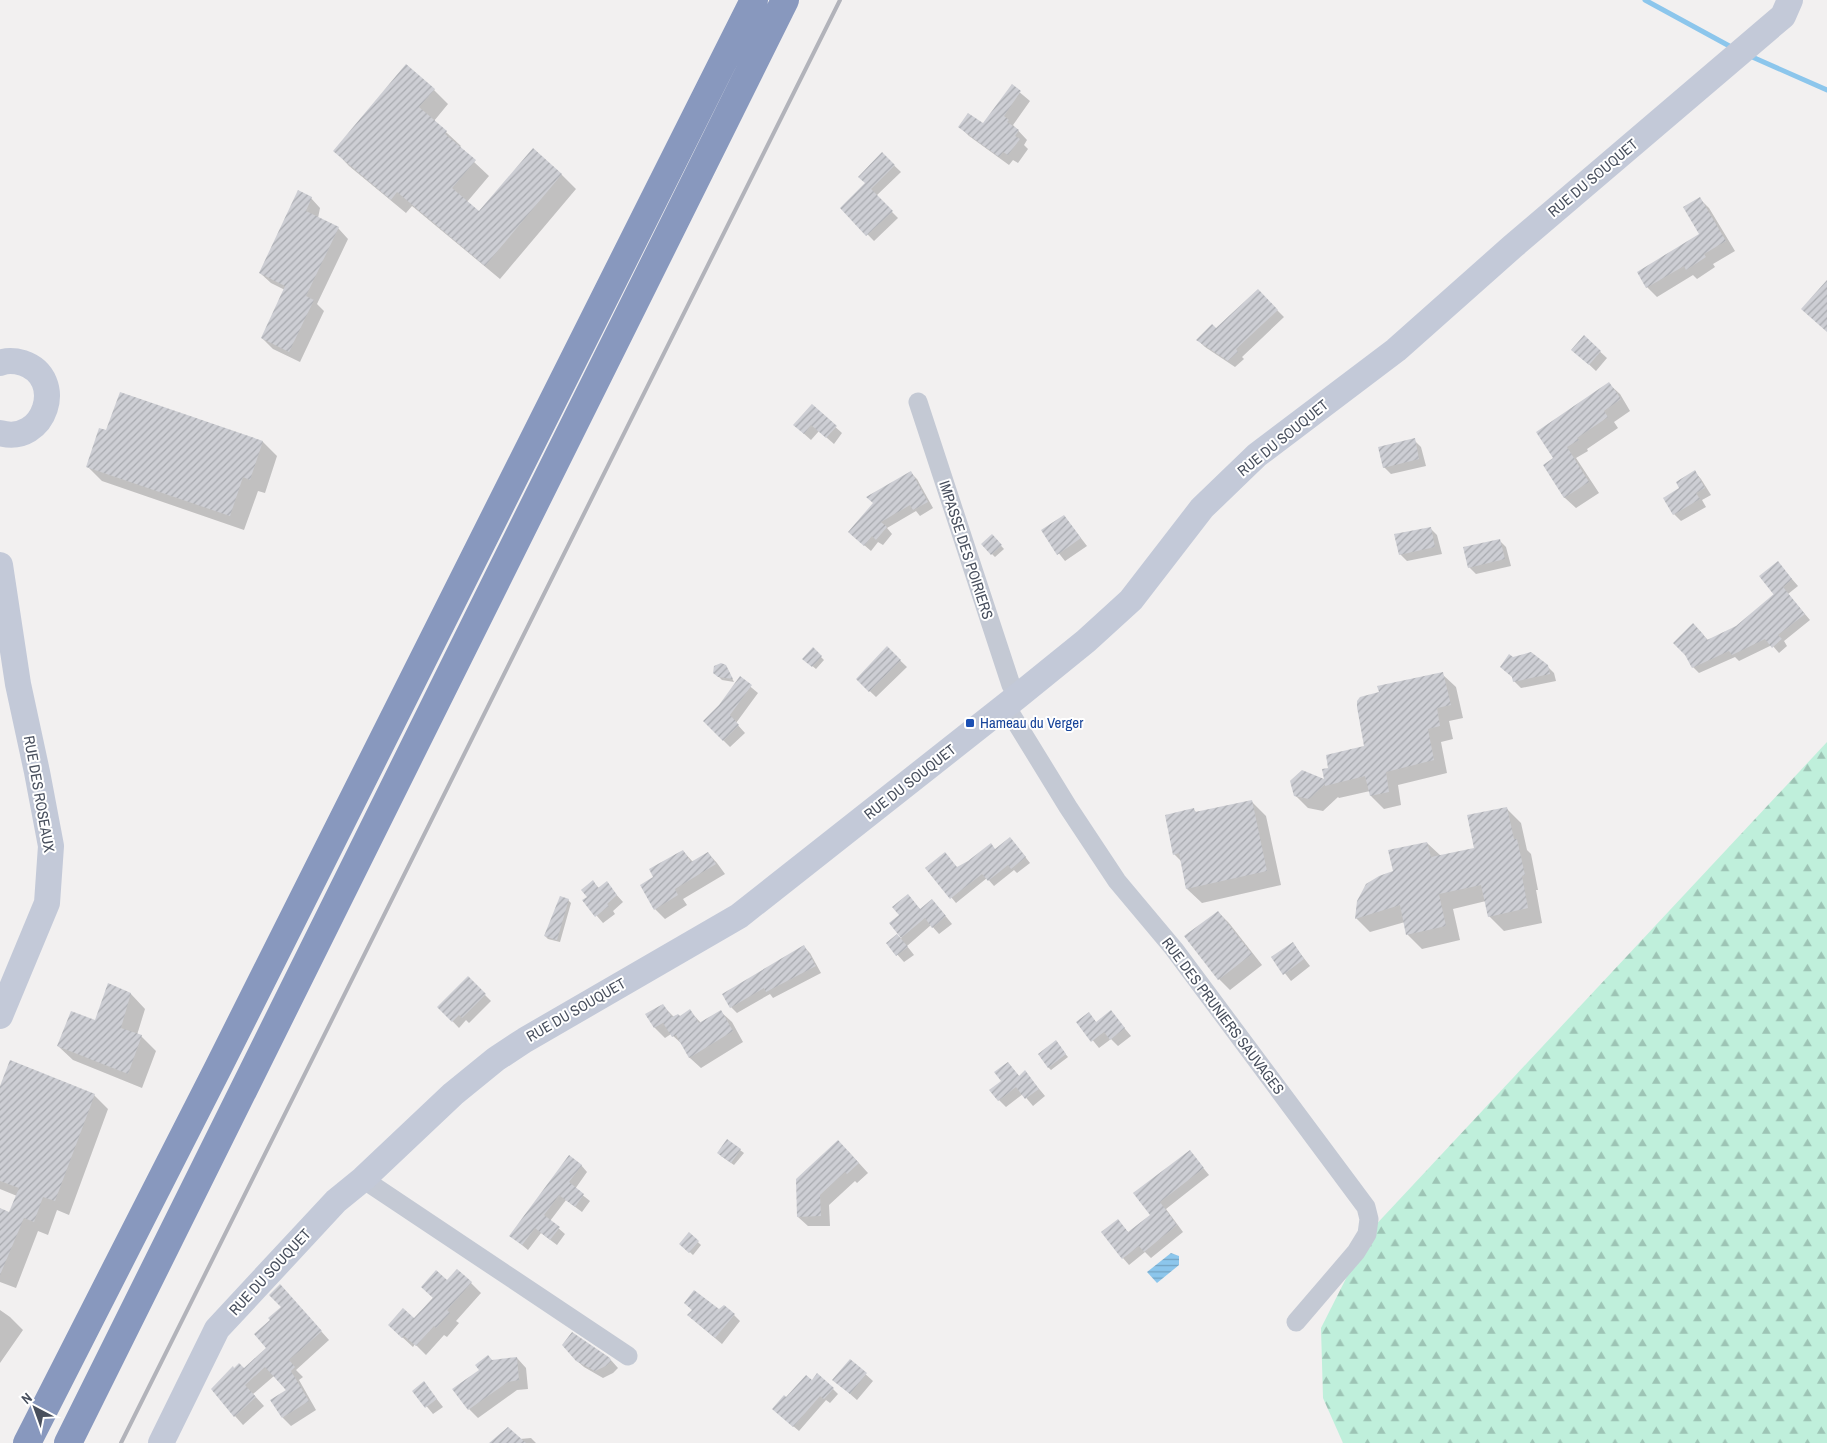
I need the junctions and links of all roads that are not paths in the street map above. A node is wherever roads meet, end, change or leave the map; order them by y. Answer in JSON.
{"nodes":[{"id":1,"x":754,"y":0,"type":"edge"},
{"id":2,"x":785,"y":0,"type":"edge"},
{"id":3,"x":1790,"y":0,"type":"edge"},
{"id":4,"x":0,"y":363,"type":"edge"},
{"id":5,"x":918,"y":402,"type":"dead end"},
{"id":6,"x":2,"y":437,"type":"edge"},
{"id":7,"x":0,"y":566,"type":"edge"},
{"id":8,"x":1012,"y":701,"type":"junction"},
{"id":9,"x":0,"y":1016,"type":"edge"},
{"id":10,"x":218,"y":1068,"type":"junction"},
{"id":11,"x":363,"y":1179,"type":"junction"},
{"id":12,"x":1296,"y":1322,"type":"dead end"},
{"id":13,"x":628,"y":1356,"type":"dead end"},
{"id":14,"x":26,"y":1443,"type":"edge"},
{"id":15,"x":37,"y":1443,"type":"edge"},
{"id":16,"x":68,"y":1443,"type":"edge"},
{"id":17,"x":161,"y":1443,"type":"edge"}],
"edges":[{"from":1,"to":10,"type":"highway"},
{"from":2,"to":16,"type":"highway"},
{"from":3,"to":8,"type":"street","name":"RUE DU SOUQUET"},
{"from":4,"to":6,"type":"street"},
{"from":5,"to":8,"type":"street","name":"IMPASSE DES POIRIERS"},
{"from":7,"to":9,"type":"street","name":"RUE DES ROSEAUX"},
{"from":8,"to":11,"type":"street","name":"RUE DU SOUQUET"},
{"from":8,"to":12,"type":"street","name":"RUE DES PRUNIERS SAUVAGES"},
{"from":10,"to":14,"type":"highway"},
{"from":10,"to":15,"type":"highway"},
{"from":11,"to":13,"type":"street"},
{"from":11,"to":17,"type":"street","name":"RUE DU SOUQUET"}]}
